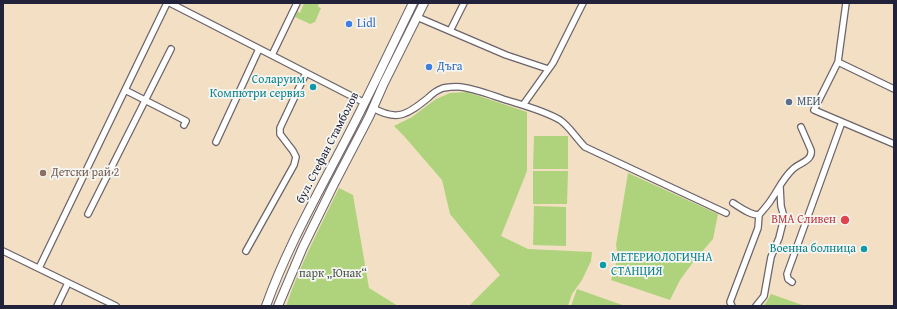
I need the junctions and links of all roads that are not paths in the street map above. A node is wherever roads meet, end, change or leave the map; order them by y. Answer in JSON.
{"nodes":[{"id":1,"x":168,"y":3,"type":"edge"},
{"id":2,"x":297,"y":3,"type":"edge"},
{"id":3,"x":413,"y":3,"type":"edge"},
{"id":4,"x":424,"y":3,"type":"edge"},
{"id":5,"x":464,"y":3,"type":"edge"},
{"id":6,"x":583,"y":3,"type":"edge"},
{"id":7,"x":842,"y":3,"type":"edge"},
{"id":8,"x":846,"y":3,"type":"edge"},
{"id":9,"x":417,"y":17,"type":"junction"},
{"id":10,"x":844,"y":22,"type":"junction"},
{"id":11,"x":450,"y":31,"type":"junction"},
{"id":12,"x":171,"y":49,"type":"dead end"},
{"id":13,"x":259,"y":49,"type":"junction"},
{"id":14,"x":272,"y":55,"type":"junction"},
{"id":15,"x":838,"y":62,"type":"junction"},
{"id":16,"x":548,"y":69,"type":"junction"},
{"id":17,"x":306,"y":73,"type":"junction"},
{"id":18,"x":894,"y":89,"type":"edge"},
{"id":19,"x":125,"y":90,"type":"junction"},
{"id":20,"x":146,"y":100,"type":"junction"},
{"id":21,"x":365,"y":103,"type":"junction"},
{"id":22,"x":523,"y":105,"type":"junction"},
{"id":23,"x":373,"y":108,"type":"junction"},
{"id":24,"x":842,"y":122,"type":"junction"},
{"id":25,"x":184,"y":125,"type":"dead end"},
{"id":26,"x":801,"y":127,"type":"dead end"},
{"id":27,"x":216,"y":142,"type":"dead end"},
{"id":28,"x":894,"y":144,"type":"edge"},
{"id":29,"x":780,"y":187,"type":"junction"},
{"id":30,"x":734,"y":203,"type":"dead end"},
{"id":31,"x":726,"y":213,"type":"dead end"},
{"id":32,"x":88,"y":214,"type":"dead end"},
{"id":33,"x":759,"y":215,"type":"junction"},
{"id":34,"x":3,"y":251,"type":"edge"},
{"id":35,"x":246,"y":251,"type":"dead end"},
{"id":36,"x":39,"y":268,"type":"junction"},
{"id":37,"x":792,"y":282,"type":"dead end"},
{"id":38,"x":68,"y":283,"type":"junction"},
{"id":39,"x":57,"y":306,"type":"edge"},
{"id":40,"x":116,"y":306,"type":"edge"},
{"id":41,"x":266,"y":306,"type":"edge"},
{"id":42,"x":278,"y":306,"type":"edge"},
{"id":43,"x":732,"y":306,"type":"edge"},
{"id":44,"x":756,"y":306,"type":"edge"}],
"edges":[{"from":1,"to":13,"type":"street"},
{"from":1,"to":19,"type":"street"},
{"from":2,"to":14,"type":"street"},
{"from":3,"to":21,"type":"main road","name":"бул. Стефан Стамболов"},
{"from":4,"to":9,"type":"main road","name":"бул. Стефан Стамболов"},
{"from":5,"to":11,"type":"street"},
{"from":6,"to":16,"type":"street"},
{"from":7,"to":10,"type":"street"},
{"from":8,"to":10,"type":"street"},
{"from":9,"to":11,"type":"street"},
{"from":9,"to":23,"type":"main road","name":"бул. Стефан Стамболов"},
{"from":10,"to":15,"type":"street"},
{"from":11,"to":16,"type":"street"},
{"from":12,"to":20,"type":"street"},
{"from":13,"to":14,"type":"street"},
{"from":13,"to":27,"type":"street"},
{"from":14,"to":17,"type":"street"},
{"from":15,"to":18,"type":"street"},
{"from":15,"to":24,"type":"street"},
{"from":16,"to":22,"type":"street"},
{"from":17,"to":21,"type":"street"},
{"from":17,"to":35,"type":"street"},
{"from":19,"to":20,"type":"street"},
{"from":19,"to":36,"type":"street"},
{"from":20,"to":25,"type":"street"},
{"from":20,"to":32,"type":"street"},
{"from":21,"to":23,"type":"main road"},
{"from":21,"to":41,"type":"main road","name":"бул. Стефан Стамболов"},
{"from":22,"to":23,"type":"street"},
{"from":22,"to":31,"type":"street"},
{"from":23,"to":42,"type":"main road","name":"бул. Стефан Стамболов"},
{"from":24,"to":28,"type":"street"},
{"from":24,"to":37,"type":"street"},
{"from":26,"to":29,"type":"street"},
{"from":29,"to":33,"type":"street"},
{"from":29,"to":44,"type":"street"},
{"from":30,"to":33,"type":"street"},
{"from":33,"to":43,"type":"street"},
{"from":34,"to":36,"type":"street"},
{"from":36,"to":38,"type":"street"},
{"from":38,"to":39,"type":"street"},
{"from":38,"to":40,"type":"street"}]}
